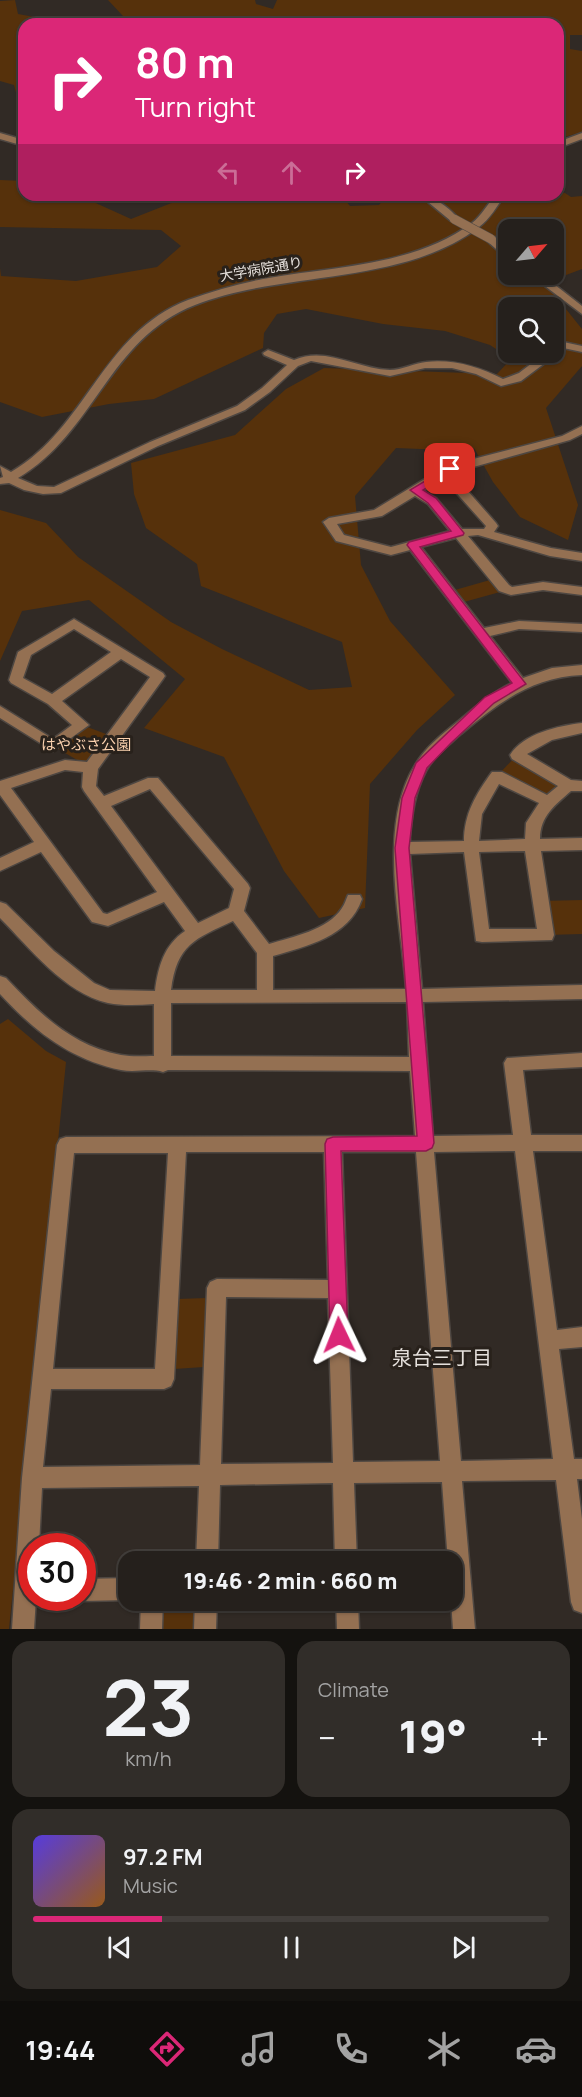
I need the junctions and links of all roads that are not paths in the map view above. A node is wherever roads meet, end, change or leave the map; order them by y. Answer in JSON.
{"nodes":[{"id":1,"x":0,"y":136,"type":"edge"},
{"id":2,"x":582,"y":136,"type":"edge"},
{"id":3,"x":18,"y":141,"type":"edge"},
{"id":4,"x":564,"y":144,"type":"edge"},
{"id":5,"x":432,"y":201,"type":"edge"},
{"id":6,"x":495,"y":201,"type":"edge"},
{"id":7,"x":498,"y":245,"type":"edge"},
{"id":8,"x":548,"y":285,"type":"edge"},
{"id":9,"x":582,"y":311,"type":"edge"},
{"id":10,"x":564,"y":344,"type":"edge"},
{"id":11,"x":582,"y":349,"type":"edge"},
{"id":12,"x":268,"y":353,"type":"dead end"},
{"id":13,"x":539,"y":363,"type":"edge"},
{"id":14,"x":294,"y":364,"type":"junction"},
{"id":15,"x":582,"y":429,"type":"edge"},
{"id":16,"x":444,"y":472,"type":"junction"},
{"id":17,"x":3,"y":477,"type":"edge"},
{"id":18,"x":415,"y":490,"type":"junction"},
{"id":19,"x":488,"y":532,"type":"junction"},
{"id":20,"x":459,"y":533,"type":"junction"},
{"id":21,"x":413,"y":545,"type":"junction"},
{"id":22,"x":582,"y":557,"type":"edge"},
{"id":23,"x":582,"y":591,"type":"edge"},
{"id":24,"x":582,"y":628,"type":"edge"},
{"id":25,"x":481,"y":633,"type":"junction"},
{"id":26,"x":119,"y":653,"type":"junction"},
{"id":27,"x":582,"y":670,"type":"edge"},
{"id":28,"x":520,"y":684,"type":"junction"},
{"id":29,"x":53,"y":701,"type":"junction"},
{"id":30,"x":0,"y":711,"type":"edge"},
{"id":31,"x":582,"y":728,"type":"edge"},
{"id":32,"x":91,"y":768,"type":"junction"},
{"id":33,"x":575,"y":785,"type":"edge"},
{"id":34,"x":549,"y":802,"type":"junction"},
{"id":35,"x":100,"y":804,"type":"junction"},
{"id":36,"x":42,"y":844,"type":"junction"},
{"id":37,"x":582,"y":844,"type":"edge"},
{"id":38,"x":533,"y":845,"type":"junction"},
{"id":39,"x":472,"y":846,"type":"junction"},
{"id":40,"x":402,"y":848,"type":"junction"},
{"id":41,"x":0,"y":865,"type":"edge"},
{"id":42,"x":167,"y":894,"type":"junction"},
{"id":43,"x":354,"y":899,"type":"dead end"},
{"id":44,"x":0,"y":908,"type":"edge"},
{"id":45,"x":236,"y":912,"type":"junction"},
{"id":46,"x":195,"y":932,"type":"junction"},
{"id":47,"x":265,"y":952,"type":"junction"},
{"id":48,"x":0,"y":983,"type":"edge"},
{"id":49,"x":582,"y":992,"type":"edge"},
{"id":50,"x":164,"y":995,"type":"junction"},
{"id":51,"x":416,"y":996,"type":"junction"},
{"id":52,"x":265,"y":997,"type":"junction"},
{"id":53,"x":582,"y":1060,"type":"edge"},
{"id":54,"x":418,"y":1064,"type":"junction"},
{"id":55,"x":163,"y":1065,"type":"junction"},
{"id":56,"x":426,"y":1143,"type":"junction"},
{"id":57,"x":523,"y":1143,"type":"junction"},
{"id":58,"x":582,"y":1143,"type":"edge"},
{"id":59,"x":177,"y":1144,"type":"junction"},
{"id":60,"x":333,"y":1144,"type":"junction"},
{"id":61,"x":338,"y":1289,"type":"junction"},
{"id":62,"x":582,"y":1337,"type":"edge"},
{"id":63,"x":548,"y":1340,"type":"junction"},
{"id":64,"x":42,"y":1379,"type":"junction"},
{"id":65,"x":573,"y":1469,"type":"edge"},
{"id":66,"x":450,"y":1471,"type":"junction"},
{"id":67,"x":343,"y":1473,"type":"junction"},
{"id":68,"x":209,"y":1475,"type":"junction"},
{"id":69,"x":32,"y":1478,"type":"junction"},
{"id":70,"x":30,"y":1533,"type":"edge"},
{"id":71,"x":207,"y":1551,"type":"edge"},
{"id":72,"x":346,"y":1551,"type":"edge"},
{"id":73,"x":118,"y":1589,"type":"edge"},
{"id":74,"x":96,"y":1590,"type":"edge"},
{"id":75,"x":582,"y":1602,"type":"edge"},
{"id":76,"x":25,"y":1611,"type":"edge"},
{"id":77,"x":152,"y":1611,"type":"edge"},
{"id":78,"x":206,"y":1611,"type":"edge"},
{"id":79,"x":347,"y":1611,"type":"edge"},
{"id":80,"x":22,"y":1629,"type":"edge"},
{"id":81,"x":151,"y":1629,"type":"edge"},
{"id":82,"x":205,"y":1629,"type":"edge"},
{"id":83,"x":348,"y":1629,"type":"edge"},
{"id":84,"x":464,"y":1629,"type":"edge"}],
"edges":[{"from":1,"to":3,"type":"street"},
{"from":2,"to":4,"type":"street"},
{"from":5,"to":7,"type":"street","bridge":true},
{"from":6,"to":17,"type":"street","name":"大学病院通り"},
{"from":8,"to":9,"type":"street"},
{"from":10,"to":11,"type":"street"},
{"from":12,"to":14,"type":"street"},
{"from":13,"to":14,"type":"street"},
{"from":14,"to":17,"type":"street"},
{"from":15,"to":16,"type":"street"},
{"from":16,"to":18,"type":"street"},
{"from":16,"to":19,"type":"street"},
{"from":18,"to":20,"type":"street"},
{"from":18,"to":21,"type":"street"},
{"from":19,"to":20,"type":"street"},
{"from":19,"to":22,"type":"street"},
{"from":20,"to":21,"type":"street"},
{"from":20,"to":23,"type":"street"},
{"from":21,"to":25,"type":"street"},
{"from":24,"to":25,"type":"street"},
{"from":25,"to":28,"type":"street"},
{"from":26,"to":29,"type":"street"},
{"from":26,"to":29,"type":"street"},
{"from":26,"to":32,"type":"street"},
{"from":27,"to":28,"type":"street"},
{"from":28,"to":40,"type":"street"},
{"from":29,"to":30,"type":"street"},
{"from":31,"to":33,"type":"street"},
{"from":32,"to":35,"type":"street"},
{"from":32,"to":36,"type":"street"},
{"from":33,"to":34,"type":"street"},
{"from":34,"to":38,"type":"street"},
{"from":34,"to":39,"type":"street"},
{"from":35,"to":42,"type":"street"},
{"from":35,"to":45,"type":"street"},
{"from":36,"to":41,"type":"street"},
{"from":36,"to":42,"type":"street"},
{"from":37,"to":38,"type":"street"},
{"from":38,"to":39,"type":"street"},
{"from":38,"to":39,"type":"street"},
{"from":39,"to":40,"type":"street"},
{"from":40,"to":51,"type":"street"},
{"from":42,"to":46,"type":"street"},
{"from":43,"to":47,"type":"street"},
{"from":44,"to":50,"type":"street"},
{"from":45,"to":46,"type":"street"},
{"from":45,"to":47,"type":"street"},
{"from":46,"to":50,"type":"street"},
{"from":47,"to":52,"type":"street"},
{"from":48,"to":55,"type":"street"},
{"from":49,"to":51,"type":"street"},
{"from":50,"to":52,"type":"street"},
{"from":50,"to":55,"type":"street"},
{"from":51,"to":52,"type":"street"},
{"from":51,"to":54,"type":"street"},
{"from":53,"to":57,"type":"street"},
{"from":54,"to":55,"type":"street"},
{"from":54,"to":56,"type":"street"},
{"from":56,"to":57,"type":"street"},
{"from":56,"to":60,"type":"street"},
{"from":56,"to":66,"type":"street"},
{"from":57,"to":58,"type":"street"},
{"from":57,"to":63,"type":"street"},
{"from":59,"to":60,"type":"street"},
{"from":59,"to":64,"type":"street"},
{"from":59,"to":64,"type":"street"},
{"from":60,"to":61,"type":"street"},
{"from":61,"to":67,"type":"street"},
{"from":61,"to":68,"type":"street"},
{"from":62,"to":63,"type":"street"},
{"from":63,"to":65,"type":"street"},
{"from":64,"to":69,"type":"street"},
{"from":65,"to":66,"type":"street"},
{"from":65,"to":75,"type":"street"},
{"from":66,"to":67,"type":"street"},
{"from":66,"to":84,"type":"street"},
{"from":67,"to":68,"type":"street"},
{"from":67,"to":72,"type":"street"},
{"from":68,"to":69,"type":"street"},
{"from":68,"to":71,"type":"street"},
{"from":69,"to":70,"type":"street"},
{"from":73,"to":74,"type":"street"},
{"from":76,"to":80,"type":"street"},
{"from":77,"to":81,"type":"street"},
{"from":78,"to":82,"type":"street"},
{"from":79,"to":83,"type":"street"}]}
